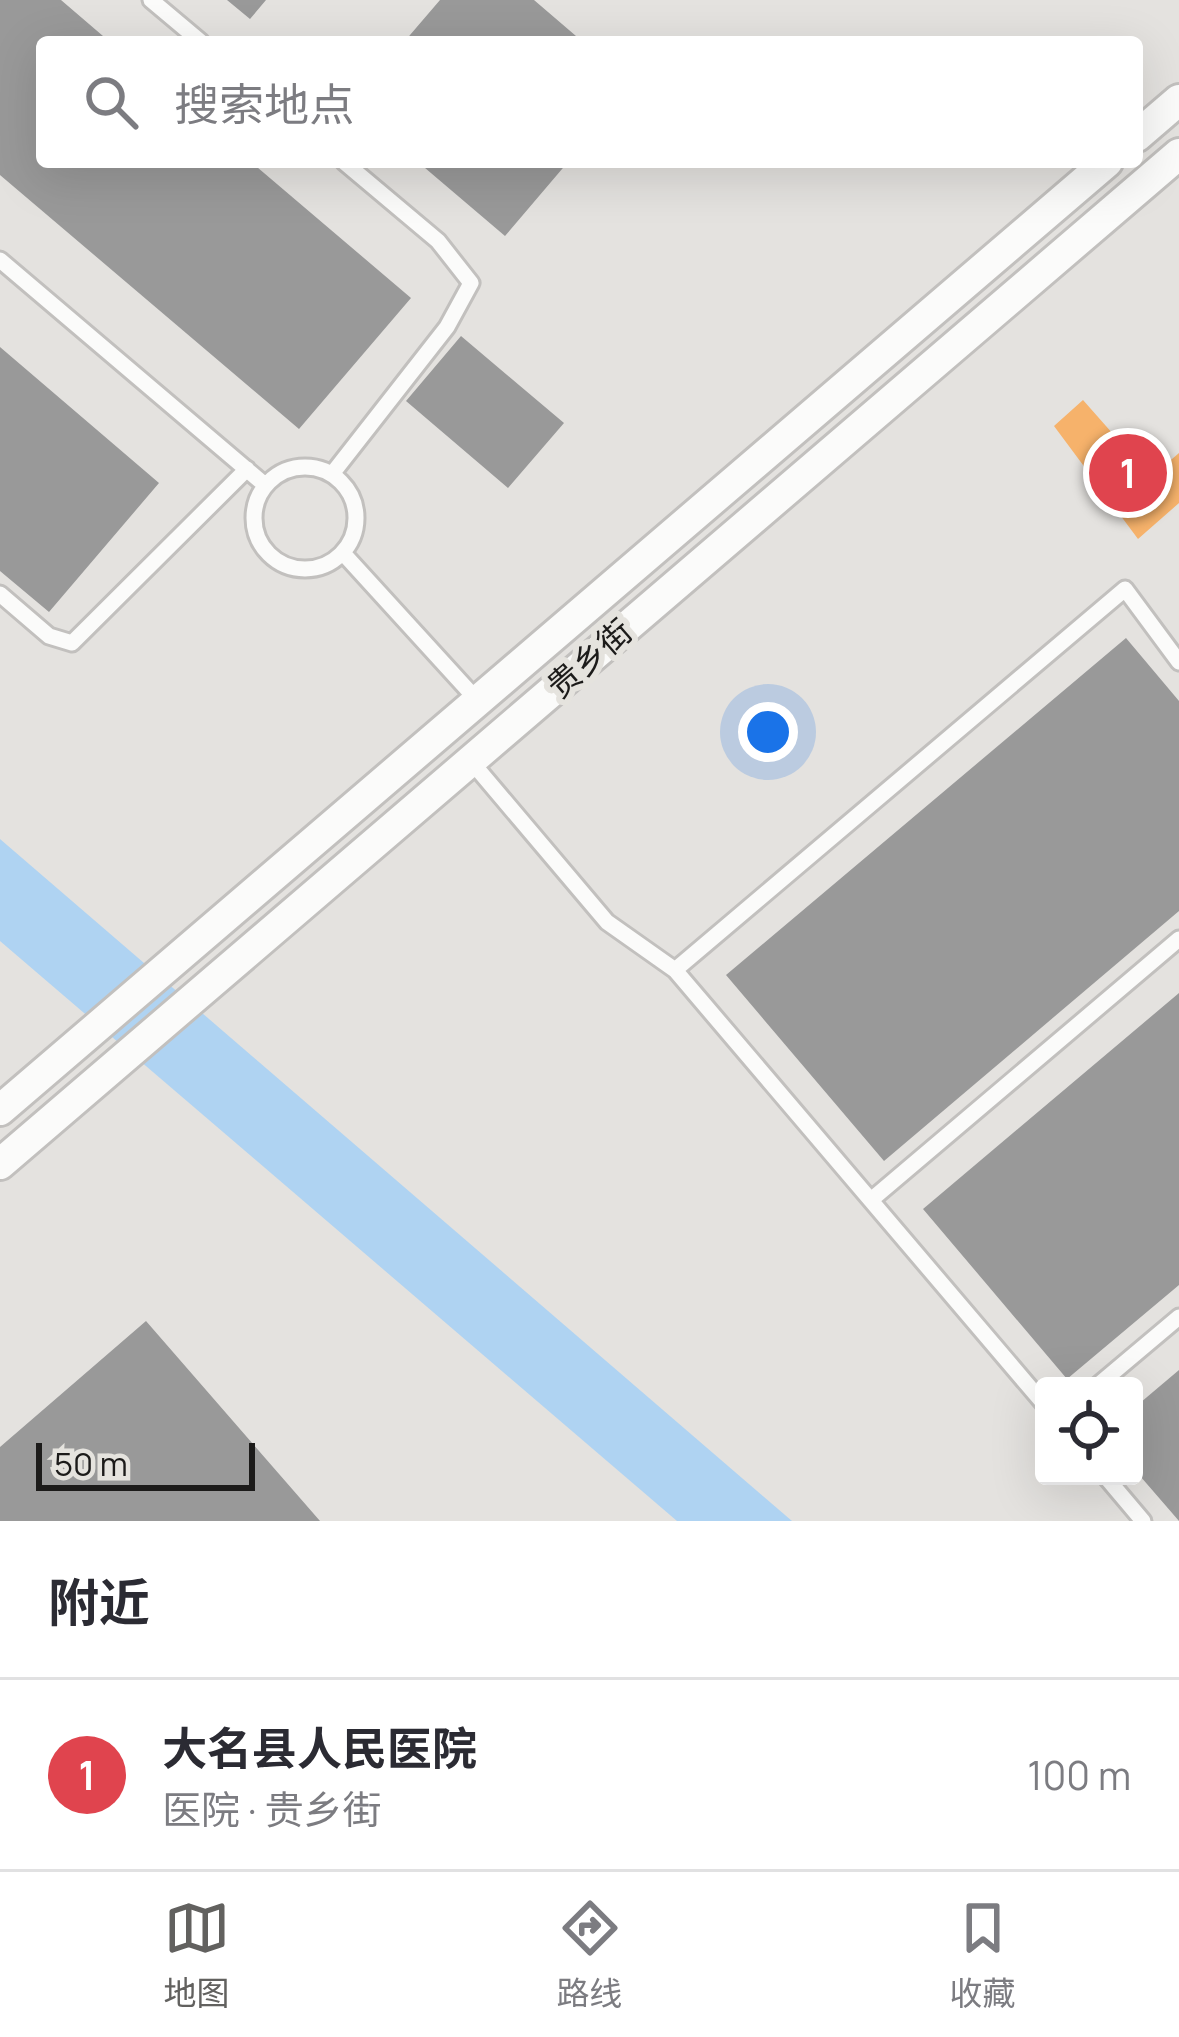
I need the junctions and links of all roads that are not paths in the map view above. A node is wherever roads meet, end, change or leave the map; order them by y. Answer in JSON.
{"nodes":[{"id":1,"x":151,"y":0,"type":"edge"},
{"id":2,"x":194,"y":36,"type":"edge"},
{"id":3,"x":1179,"y":100,"type":"edge"},
{"id":4,"x":1143,"y":131,"type":"edge"},
{"id":5,"x":1179,"y":154,"type":"edge"},
{"id":6,"x":351,"y":168,"type":"edge"},
{"id":7,"x":1100,"y":168,"type":"edge"},
{"id":8,"x":0,"y":260,"type":"edge"},
{"id":9,"x":247,"y":469,"type":"junction"},
{"id":10,"x":332,"y":474,"type":"junction"},
{"id":11,"x":266,"y":485,"type":"junction"},
{"id":12,"x":343,"y":553,"type":"junction"},
{"id":13,"x":0,"y":594,"type":"edge"},
{"id":14,"x":1179,"y":662,"type":"edge"},
{"id":15,"x":477,"y":700,"type":"junction"},
{"id":16,"x":470,"y":760,"type":"junction"},
{"id":17,"x":1179,"y":939,"type":"edge"},
{"id":18,"x":675,"y":970,"type":"junction"},
{"id":19,"x":0,"y":1110,"type":"edge"},
{"id":20,"x":0,"y":1164,"type":"edge"},
{"id":21,"x":871,"y":1200,"type":"junction"},
{"id":22,"x":1179,"y":1317,"type":"edge"},
{"id":23,"x":1108,"y":1377,"type":"edge"},
{"id":24,"x":1035,"y":1393,"type":"edge"},
{"id":25,"x":1113,"y":1485,"type":"edge"},
{"id":26,"x":1143,"y":1521,"type":"edge"}],
"edges":[{"from":1,"to":2,"type":"lane"},
{"from":3,"to":4,"type":"street"},
{"from":5,"to":16,"type":"street","name":"贵乡街"},
{"from":6,"to":10,"type":"lane"},
{"from":7,"to":15,"type":"street","name":"贵乡街"},
{"from":8,"to":9,"type":"lane"},
{"from":9,"to":11,"type":"lane"},
{"from":9,"to":13,"type":"lane"},
{"from":10,"to":11,"type":"lane"},
{"from":10,"to":12,"type":"lane"},
{"from":11,"to":12,"type":"lane"},
{"from":12,"to":15,"type":"lane"},
{"from":14,"to":18,"type":"lane"},
{"from":15,"to":19,"type":"street","name":"贵乡街"},
{"from":16,"to":18,"type":"lane"},
{"from":16,"to":20,"type":"street","name":"贵乡街"},
{"from":17,"to":21,"type":"lane"},
{"from":18,"to":21,"type":"lane"},
{"from":21,"to":24,"type":"lane"},
{"from":22,"to":23,"type":"lane"},
{"from":25,"to":26,"type":"lane"}]}
